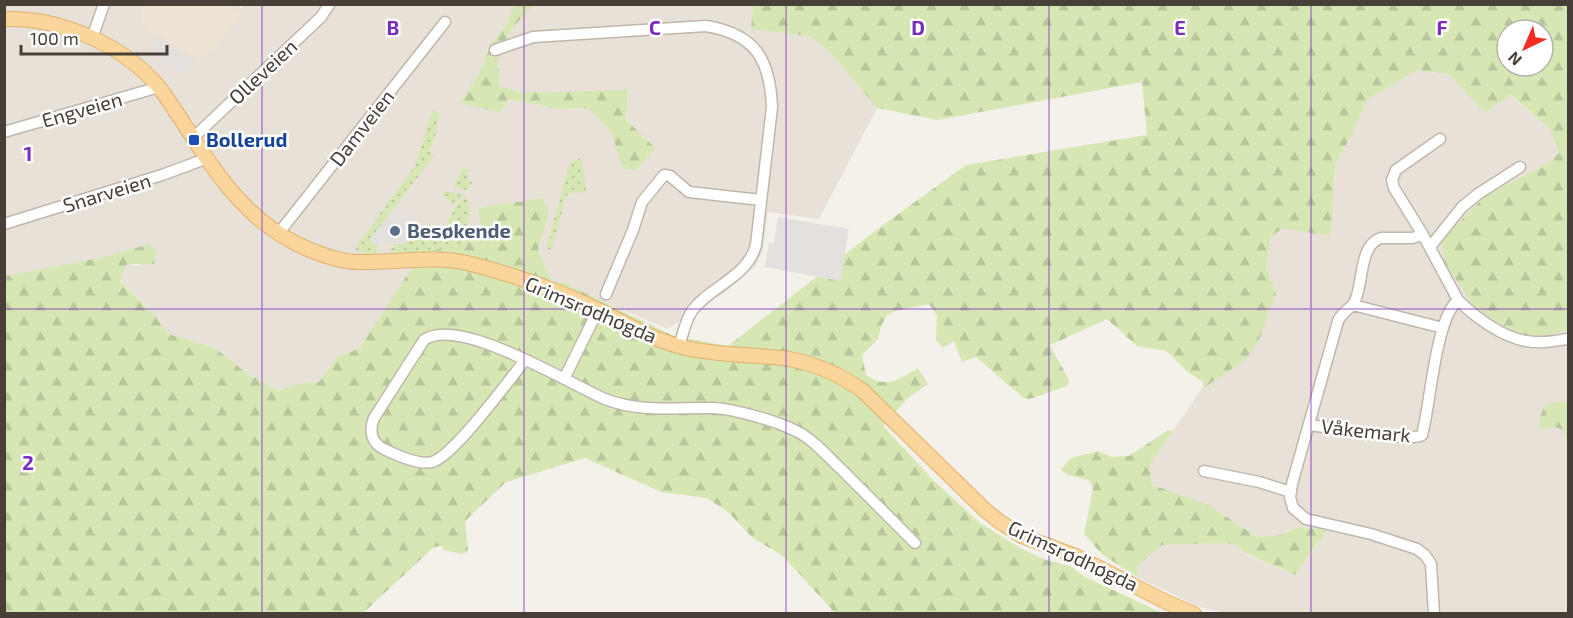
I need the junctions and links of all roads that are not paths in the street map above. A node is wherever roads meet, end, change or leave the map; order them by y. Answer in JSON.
{"nodes":[{"id":1,"x":104,"y":4,"type":"edge"},
{"id":2,"x":329,"y":4,"type":"edge"},
{"id":3,"x":4,"y":19,"type":"edge"},
{"id":4,"x":445,"y":22,"type":"dead end"},
{"id":5,"x":92,"y":38,"type":"junction"},
{"id":6,"x":495,"y":50,"type":"dead end"},
{"id":7,"x":159,"y":87,"type":"junction"},
{"id":8,"x":4,"y":132,"type":"edge"},
{"id":9,"x":194,"y":137,"type":"junction"},
{"id":10,"x":1440,"y":139,"type":"dead end"},
{"id":11,"x":208,"y":158,"type":"junction"},
{"id":12,"x":1520,"y":167,"type":"dead end"},
{"id":13,"x":760,"y":200,"type":"junction"},
{"id":14,"x":4,"y":224,"type":"edge"},
{"id":15,"x":278,"y":234,"type":"junction"},
{"id":16,"x":1423,"y":235,"type":"junction"},
{"id":17,"x":1430,"y":247,"type":"junction"},
{"id":18,"x":606,"y":294,"type":"dead end"},
{"id":19,"x":1458,"y":300,"type":"junction"},
{"id":20,"x":1353,"y":305,"type":"junction"},
{"id":21,"x":598,"y":310,"type":"junction"},
{"id":22,"x":1443,"y":328,"type":"junction"},
{"id":23,"x":1569,"y":339,"type":"edge"},
{"id":24,"x":679,"y":346,"type":"junction"},
{"id":25,"x":525,"y":360,"type":"junction"},
{"id":26,"x":565,"y":377,"type":"junction"},
{"id":27,"x":1309,"y":425,"type":"junction"},
{"id":28,"x":1204,"y":471,"type":"dead end"},
{"id":29,"x":1290,"y":492,"type":"junction"},
{"id":30,"x":915,"y":543,"type":"dead end"},
{"id":31,"x":1189,"y":613,"type":"edge"},
{"id":32,"x":1434,"y":614,"type":"edge"}],
"edges":[{"from":1,"to":5,"type":"street"},
{"from":2,"to":9,"type":"street","name":"Olleveien"},
{"from":3,"to":5,"type":"main road","name":"Grimsrødhøgda"},
{"from":4,"to":15,"type":"street","name":"Damveien"},
{"from":5,"to":7,"type":"main road","name":"Grimsrødhøgda"},
{"from":6,"to":13,"type":"street"},
{"from":7,"to":8,"type":"street","name":"Engveien"},
{"from":7,"to":9,"type":"main road","name":"Grimsrødhøgda"},
{"from":9,"to":11,"type":"main road","name":"Grimsrødhøgda"},
{"from":10,"to":16,"type":"street"},
{"from":11,"to":14,"type":"street","name":"Snarveien"},
{"from":11,"to":15,"type":"main road","name":"Grimsrødhøgda"},
{"from":12,"to":17,"type":"street"},
{"from":13,"to":18,"type":"street"},
{"from":13,"to":24,"type":"street"},
{"from":15,"to":21,"type":"main road","name":"Grimsrødhøgda"},
{"from":16,"to":17,"type":"street"},
{"from":16,"to":20,"type":"street","name":"Våkemark"},
{"from":17,"to":19,"type":"street"},
{"from":19,"to":22,"type":"street","name":"Våkemark"},
{"from":19,"to":23,"type":"street"},
{"from":20,"to":22,"type":"street"},
{"from":20,"to":27,"type":"street","name":"Våkemark"},
{"from":21,"to":24,"type":"main road","name":"Grimsrødhøgda"},
{"from":21,"to":26,"type":"street"},
{"from":22,"to":27,"type":"street","name":"Våkemark"},
{"from":24,"to":31,"type":"main road","name":"Grimsrødhøgda"},
{"from":25,"to":25,"type":"street"},
{"from":25,"to":26,"type":"street"},
{"from":26,"to":30,"type":"street"},
{"from":27,"to":29,"type":"street","name":"Våkemark"},
{"from":28,"to":29,"type":"street"},
{"from":29,"to":32,"type":"street"}]}
